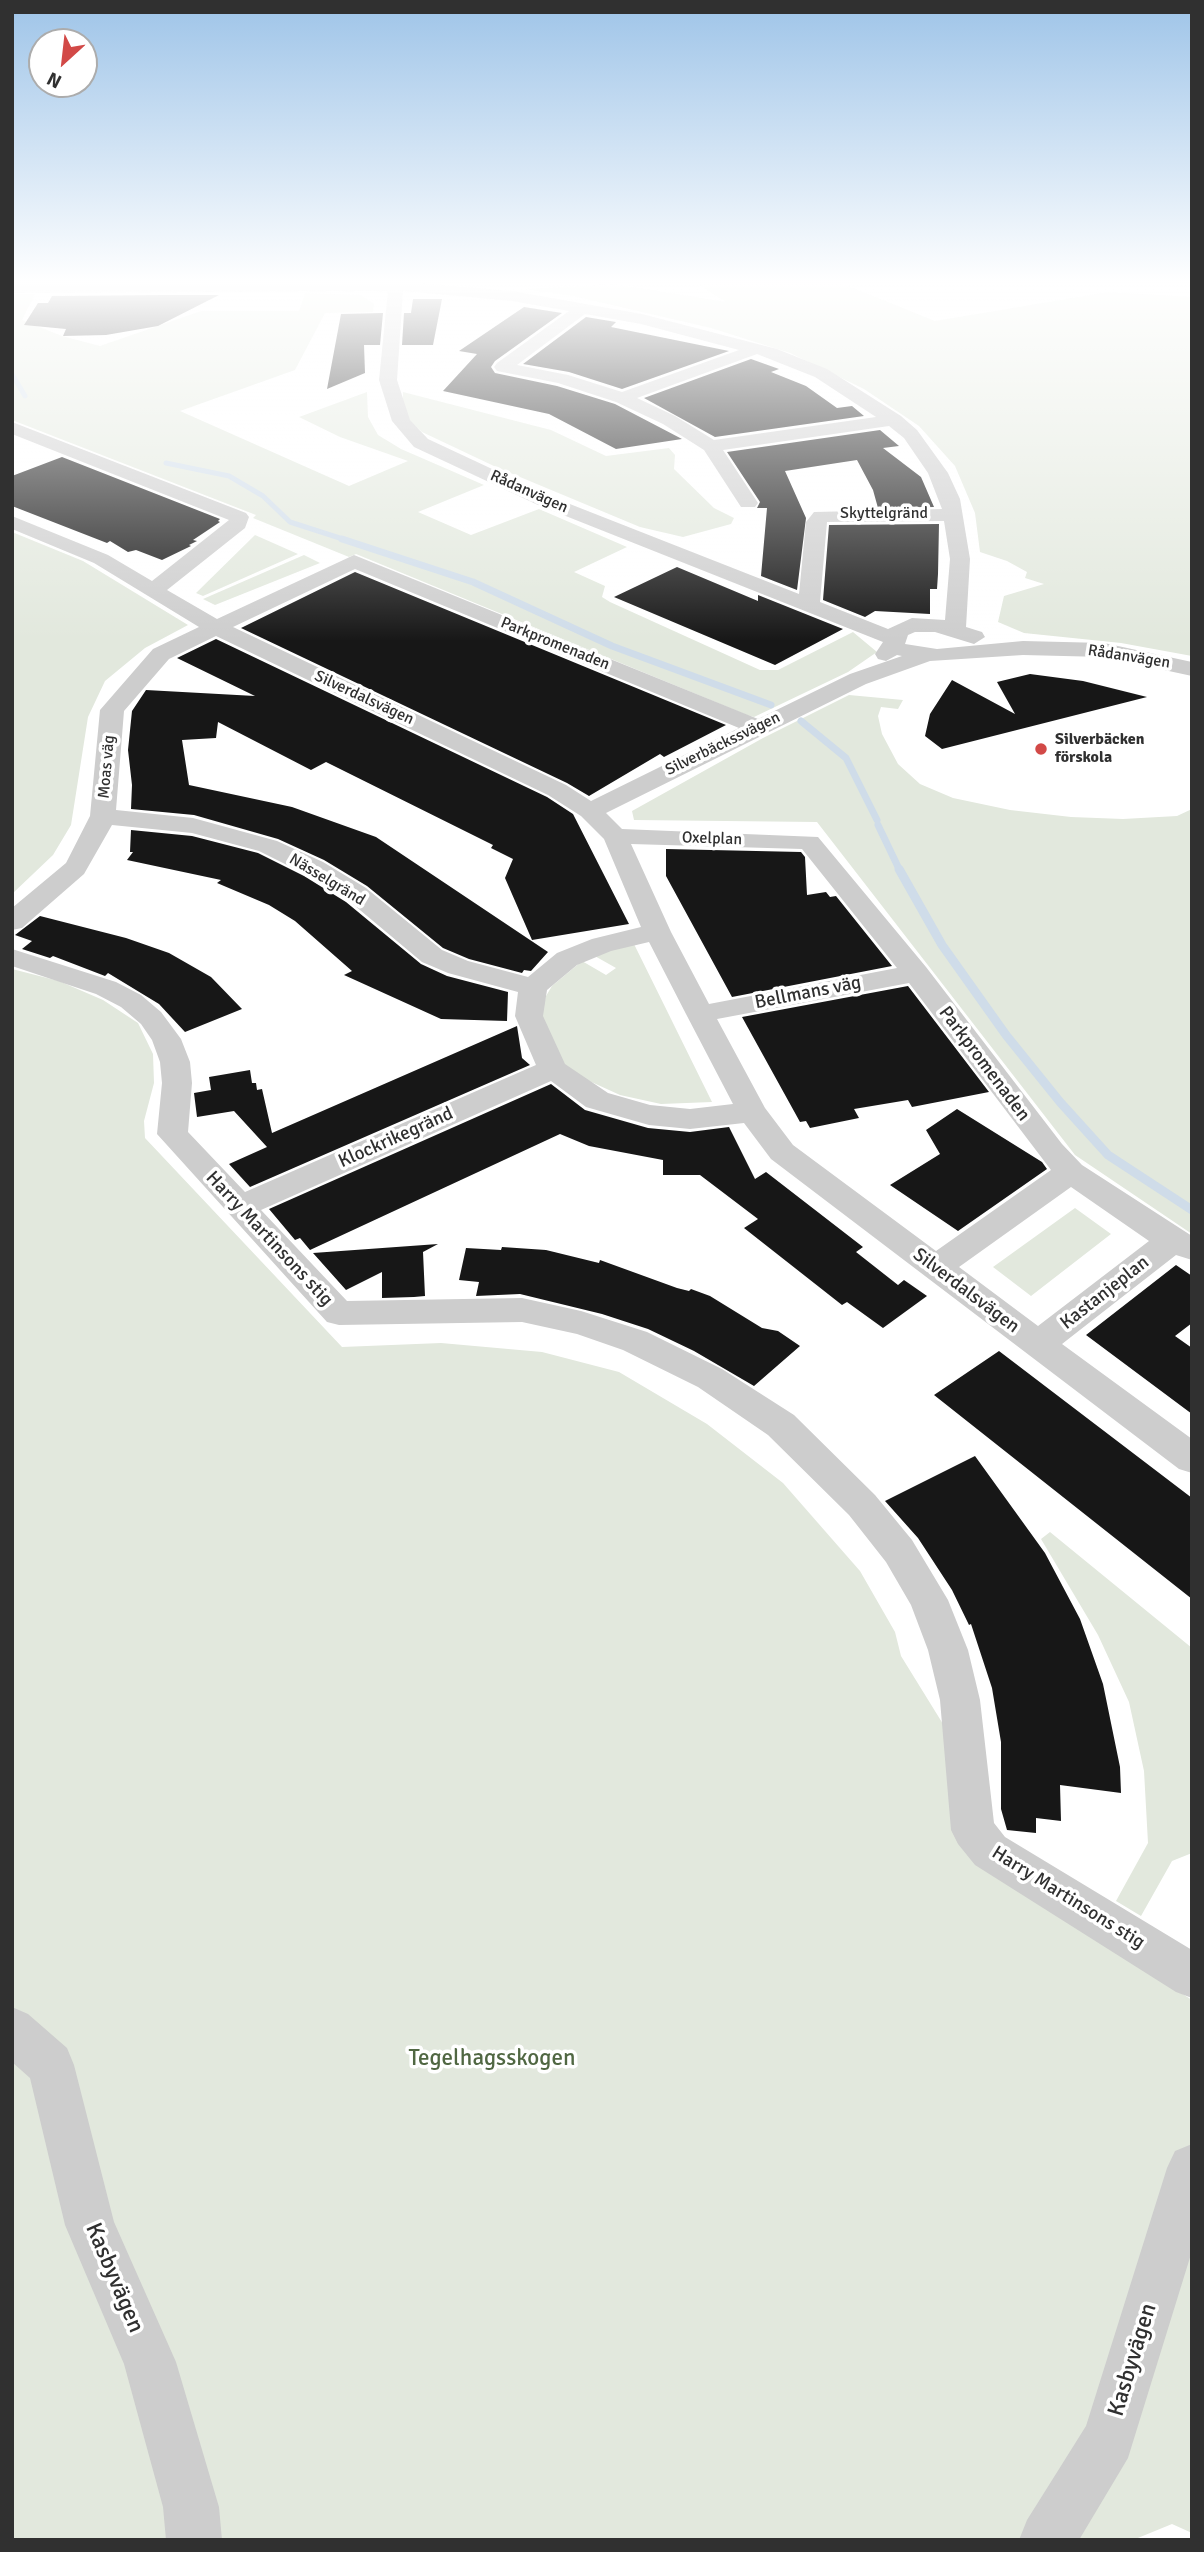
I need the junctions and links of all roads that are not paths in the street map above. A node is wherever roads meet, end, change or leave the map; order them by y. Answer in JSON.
{"nodes":[{"id":1,"x":395,"y":402,"type":"edge"},
{"id":2,"x":631,"y":402,"type":"edge"},
{"id":3,"x":867,"y":402,"type":"edge"},
{"id":4,"x":895,"y":420,"type":"junction"},
{"id":5,"x":12,"y":427,"type":"edge"},
{"id":6,"x":710,"y":446,"type":"junction"},
{"id":7,"x":748,"y":503,"type":"dead end"},
{"id":8,"x":953,"y":515,"type":"junction"},
{"id":9,"x":12,"y":522,"type":"edge"},
{"id":10,"x":354,"y":561,"type":"joint"},
{"id":11,"x":152,"y":591,"type":"junction"},
{"id":12,"x":809,"y":603,"type":"junction"},
{"id":13,"x":957,"y":603,"type":"junction"},
{"id":14,"x":838,"y":615,"type":"junction"},
{"id":15,"x":919,"y":624,"type":"junction"},
{"id":16,"x":214,"y":626,"type":"junction"},
{"id":17,"x":956,"y":639,"type":"junction"},
{"id":18,"x":895,"y":641,"type":"junction"},
{"id":19,"x":924,"y":656,"type":"junction"},
{"id":20,"x":1192,"y":669,"type":"edge"},
{"id":21,"x":858,"y":679,"type":"junction"},
{"id":22,"x":756,"y":727,"type":"junction"},
{"id":23,"x":590,"y":811,"type":"junction"},
{"id":24,"x":103,"y":816,"type":"junction"},
{"id":25,"x":615,"y":835,"type":"junction"},
{"id":26,"x":809,"y":842,"type":"joint"},
{"id":27,"x":12,"y":922,"type":"edge"},
{"id":28,"x":657,"y":932,"type":"junction"},
{"id":29,"x":12,"y":957,"type":"edge"},
{"id":30,"x":916,"y":973,"type":"junction"},
{"id":31,"x":533,"y":987,"type":"junction"},
{"id":32,"x":700,"y":1014,"type":"junction"},
{"id":33,"x":553,"y":1069,"type":"junction"},
{"id":34,"x":752,"y":1112,"type":"junction"},
{"id":35,"x":1071,"y":1172,"type":"junction"},
{"id":36,"x":239,"y":1207,"type":"junction"},
{"id":37,"x":1182,"y":1245,"type":"edge"},
{"id":38,"x":935,"y":1268,"type":"junction"},
{"id":39,"x":1038,"y":1344,"type":"junction"},
{"id":40,"x":1192,"y":1459,"type":"edge"},
{"id":41,"x":1192,"y":1976,"type":"edge"},
{"id":42,"x":12,"y":2030,"type":"edge"},
{"id":43,"x":1192,"y":2168,"type":"edge"},
{"id":44,"x":194,"y":2540,"type":"edge"},
{"id":45,"x":1047,"y":2540,"type":"edge"}],
"edges":[{"from":1,"to":12,"type":"street","name":"Rådanvägen"},
{"from":2,"to":6,"type":"street"},
{"from":3,"to":4,"type":"street"},
{"from":4,"to":6,"type":"street"},
{"from":4,"to":8,"type":"street"},
{"from":5,"to":11,"type":"street"},
{"from":6,"to":7,"type":"street"},
{"from":8,"to":12,"type":"street","name":"Skyttelgränd"},
{"from":8,"to":13,"type":"street"},
{"from":9,"to":11,"type":"street","name":"Silverdalsvägen"},
{"from":10,"to":16,"type":"street","name":"Moas väg"},
{"from":10,"to":22,"type":"street","name":"Parkpromenaden"},
{"from":11,"to":16,"type":"street","name":"Silverdalsvägen"},
{"from":12,"to":14,"type":"street","name":"Rådanvägen"},
{"from":13,"to":15,"type":"street"},
{"from":13,"to":17,"type":"street"},
{"from":14,"to":15,"type":"street","name":"Rådanvägen"},
{"from":14,"to":18,"type":"street","name":"Rådanvägen"},
{"from":15,"to":17,"type":"street","name":"Rådanvägen"},
{"from":15,"to":18,"type":"street"},
{"from":16,"to":23,"type":"street","name":"Silverdalsvägen"},
{"from":16,"to":24,"type":"street","name":"Moas väg"},
{"from":17,"to":19,"type":"street","name":"Rådanvägen"},
{"from":17,"to":20,"type":"street","name":"Rådanvägen"},
{"from":18,"to":19,"type":"street","name":"Rådanvägen"},
{"from":18,"to":21,"type":"street","name":"Silverbäckssvägen"},
{"from":19,"to":21,"type":"street","name":"Silverbäckssvägen"},
{"from":21,"to":22,"type":"street","name":"Silverbäckssvägen"},
{"from":22,"to":23,"type":"street","name":"Silverbäckssvägen"},
{"from":23,"to":25,"type":"street","name":"Silverdalsvägen"},
{"from":24,"to":27,"type":"street","name":"Moas väg"},
{"from":24,"to":31,"type":"street","name":"Nässelgränd"},
{"from":25,"to":26,"type":"street","name":"Oxelplan"},
{"from":25,"to":28,"type":"street","name":"Silverdalsvägen"},
{"from":26,"to":30,"type":"street","name":"Parkpromenaden"},
{"from":28,"to":31,"type":"street"},
{"from":28,"to":32,"type":"street","name":"Silverdalsvägen"},
{"from":29,"to":36,"type":"street","name":"Harry Martinsons stig"},
{"from":30,"to":32,"type":"street","name":"Bellmans väg"},
{"from":30,"to":35,"type":"street","name":"Parkpromenaden"},
{"from":31,"to":33,"type":"street"},
{"from":32,"to":34,"type":"street","name":"Silverdalsvägen"},
{"from":33,"to":34,"type":"street"},
{"from":33,"to":36,"type":"street","name":"Klockrikegränd"},
{"from":34,"to":38,"type":"street","name":"Silverdalsvägen"},
{"from":35,"to":37,"type":"street","name":"Parkpromenaden"},
{"from":35,"to":38,"type":"street"},
{"from":36,"to":41,"type":"street","name":"Harry Martinsons stig"},
{"from":37,"to":39,"type":"street","name":"Kastanjeplan"},
{"from":38,"to":39,"type":"street","name":"Silverdalsvägen"},
{"from":39,"to":40,"type":"street","name":"Silverdalsvägen"},
{"from":42,"to":44,"type":"street","name":"Kasbyvägen"},
{"from":43,"to":45,"type":"street","name":"Kasbyvägen"}]}
